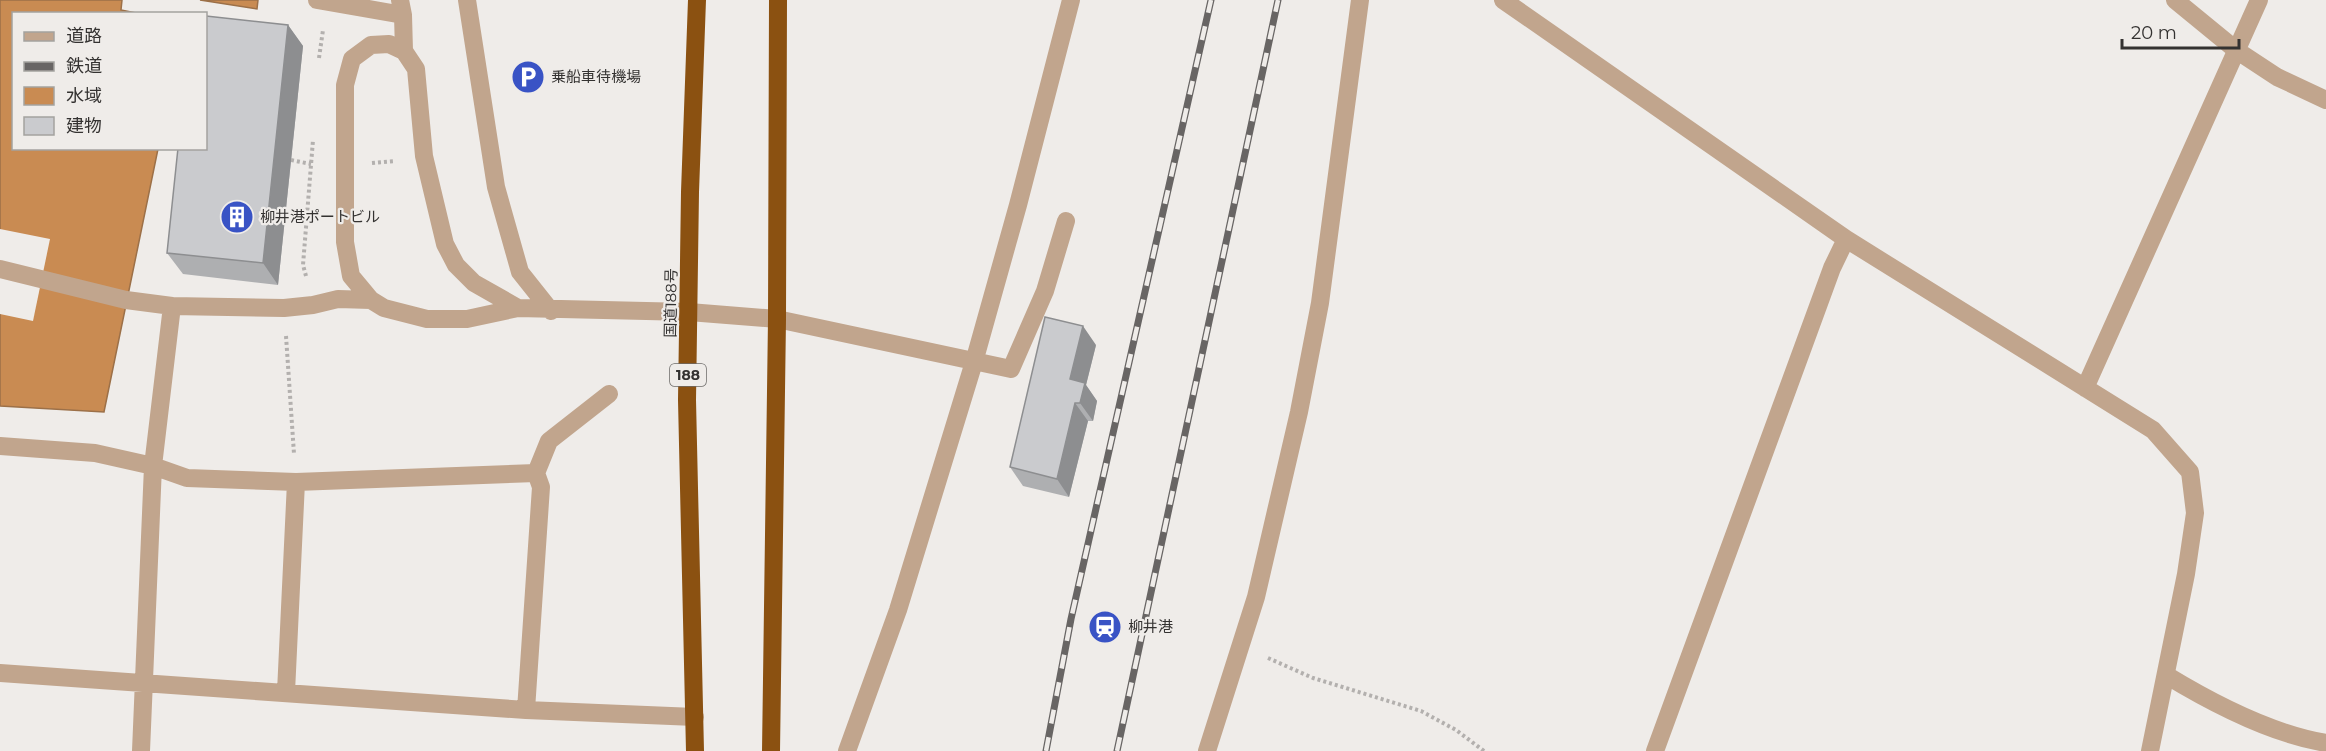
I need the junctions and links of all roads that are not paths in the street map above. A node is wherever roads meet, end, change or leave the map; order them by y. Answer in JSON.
{"nodes":[{"id":1,"x":467,"y":0,"type":"edge"},
{"id":2,"x":697,"y":0,"type":"edge"},
{"id":3,"x":778,"y":0,"type":"edge"},
{"id":4,"x":1071,"y":0,"type":"edge"},
{"id":5,"x":1360,"y":0,"type":"edge"},
{"id":6,"x":1503,"y":0,"type":"edge"},
{"id":7,"x":2175,"y":0,"type":"edge"},
{"id":8,"x":2259,"y":0,"type":"edge"},
{"id":9,"x":325,"y":1,"type":"edge"},
{"id":10,"x":401,"y":8,"type":"edge"},
{"id":11,"x":2236,"y":50,"type":"junction"},
{"id":12,"x":404,"y":51,"type":"junction"},
{"id":13,"x":2326,"y":100,"type":"edge"},
{"id":14,"x":1066,"y":222,"type":"dead end"},
{"id":15,"x":1846,"y":239,"type":"junction"},
{"id":16,"x":3,"y":270,"type":"edge"},
{"id":17,"x":371,"y":300,"type":"junction"},
{"id":18,"x":172,"y":306,"type":"junction"},
{"id":19,"x":518,"y":308,"type":"junction"},
{"id":20,"x":551,"y":311,"type":"junction"},
{"id":21,"x":689,"y":312,"type":"junction"},
{"id":22,"x":777,"y":319,"type":"junction"},
{"id":23,"x":974,"y":362,"type":"junction"},
{"id":24,"x":2085,"y":388,"type":"junction"},
{"id":25,"x":609,"y":394,"type":"dead end"},
{"id":26,"x":0,"y":446,"type":"edge"},
{"id":27,"x":153,"y":466,"type":"junction"},
{"id":28,"x":536,"y":473,"type":"junction"},
{"id":29,"x":296,"y":482,"type":"junction"},
{"id":30,"x":0,"y":673,"type":"edge"},
{"id":31,"x":2166,"y":675,"type":"junction"},
{"id":32,"x":145,"y":682,"type":"junction"},
{"id":33,"x":286,"y":692,"type":"junction"},
{"id":34,"x":526,"y":710,"type":"junction"},
{"id":35,"x":695,"y":717,"type":"junction"},
{"id":36,"x":2326,"y":743,"type":"edge"},
{"id":37,"x":141,"y":751,"type":"edge"},
{"id":38,"x":695,"y":751,"type":"edge"},
{"id":39,"x":771,"y":751,"type":"edge"},
{"id":40,"x":847,"y":751,"type":"edge"},
{"id":41,"x":1207,"y":751,"type":"edge"},
{"id":42,"x":1655,"y":751,"type":"edge"},
{"id":43,"x":2150,"y":751,"type":"edge"}],
"edges":[{"from":1,"to":20,"type":"street"},
{"from":2,"to":21,"type":"highway","name":"国道188号","number":"188"},
{"from":3,"to":22,"type":"highway"},
{"from":4,"to":23,"type":"street"},
{"from":5,"to":41,"type":"street"},
{"from":6,"to":15,"type":"street"},
{"from":7,"to":11,"type":"street"},
{"from":8,"to":11,"type":"street"},
{"from":9,"to":10,"type":"street"},
{"from":10,"to":12,"type":"street"},
{"from":11,"to":13,"type":"street"},
{"from":11,"to":24,"type":"street"},
{"from":12,"to":17,"type":"street"},
{"from":12,"to":19,"type":"street"},
{"from":14,"to":23,"type":"street"},
{"from":15,"to":24,"type":"street"},
{"from":15,"to":42,"type":"street"},
{"from":16,"to":18,"type":"street"},
{"from":17,"to":18,"type":"street"},
{"from":17,"to":19,"type":"street"},
{"from":18,"to":27,"type":"street"},
{"from":19,"to":20,"type":"street"},
{"from":20,"to":21,"type":"street"},
{"from":21,"to":22,"type":"street"},
{"from":21,"to":35,"type":"highway","name":"国道188号","number":"188"},
{"from":22,"to":23,"type":"street"},
{"from":22,"to":39,"type":"highway"},
{"from":23,"to":40,"type":"street"},
{"from":24,"to":31,"type":"street"},
{"from":25,"to":28,"type":"street"},
{"from":26,"to":27,"type":"street"},
{"from":27,"to":29,"type":"street"},
{"from":27,"to":32,"type":"street"},
{"from":28,"to":29,"type":"street"},
{"from":28,"to":34,"type":"street"},
{"from":29,"to":33,"type":"street"},
{"from":30,"to":32,"type":"street"},
{"from":31,"to":36,"type":"street"},
{"from":31,"to":43,"type":"street"},
{"from":32,"to":33,"type":"street"},
{"from":32,"to":37,"type":"street"},
{"from":33,"to":34,"type":"street"},
{"from":34,"to":35,"type":"street"},
{"from":35,"to":38,"type":"highway","name":"国道188号","number":"188"}]}
